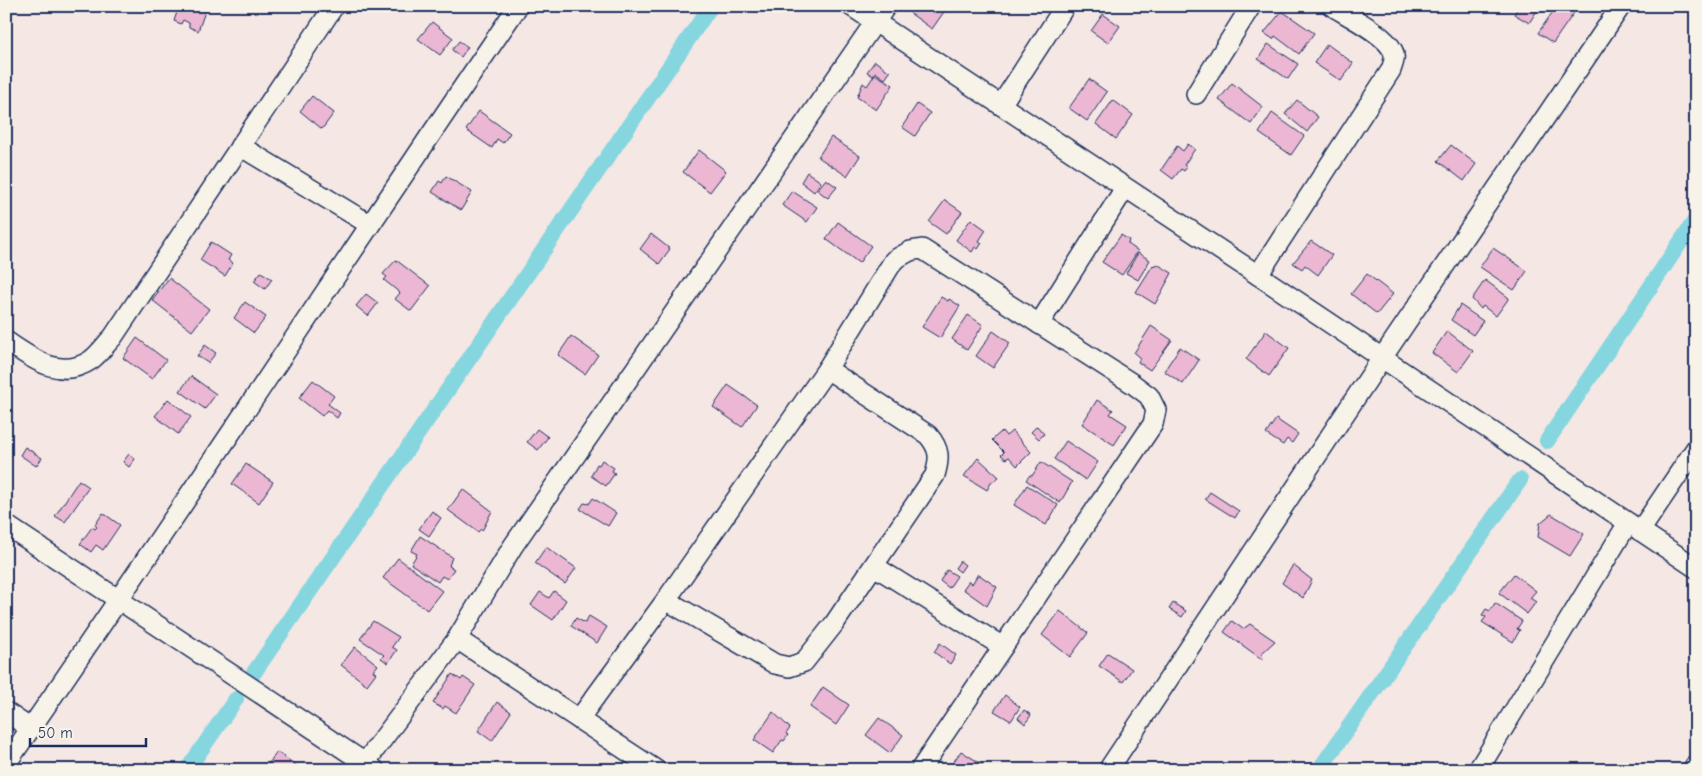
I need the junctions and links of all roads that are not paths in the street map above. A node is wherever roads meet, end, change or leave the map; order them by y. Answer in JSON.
{"nodes":[{"id":1,"x":334,"y":6,"type":"edge"},
{"id":2,"x":518,"y":6,"type":"edge"},
{"id":3,"x":851,"y":6,"type":"edge"},
{"id":4,"x":1065,"y":6,"type":"edge"},
{"id":5,"x":1252,"y":6,"type":"edge"},
{"id":6,"x":1332,"y":6,"type":"edge"},
{"id":7,"x":1621,"y":6,"type":"edge"},
{"id":8,"x":881,"y":14,"type":"edge"},
{"id":9,"x":1196,"y":94,"type":"dead end"},
{"id":10,"x":1002,"y":105,"type":"junction"},
{"id":11,"x":240,"y":146,"type":"junction"},
{"id":12,"x":1125,"y":188,"type":"junction"},
{"id":13,"x":369,"y":224,"type":"junction"},
{"id":14,"x":1258,"y":275,"type":"junction"},
{"id":15,"x":1039,"y":324,"type":"junction"},
{"id":16,"x":6,"y":341,"type":"edge"},
{"id":17,"x":1382,"y":358,"type":"junction"},
{"id":18,"x":827,"y":369,"type":"junction"},
{"id":19,"x":1696,"y":448,"type":"edge"},
{"id":20,"x":6,"y":525,"type":"edge"},
{"id":21,"x":1634,"y":527,"type":"junction"},
{"id":22,"x":874,"y":566,"type":"junction"},
{"id":23,"x":1696,"y":568,"type":"edge"},
{"id":24,"x":666,"y":600,"type":"junction"},
{"id":25,"x":120,"y":601,"type":"junction"},
{"id":26,"x":457,"y":639,"type":"junction"},
{"id":27,"x":1003,"y":647,"type":"junction"},
{"id":28,"x":6,"y":712,"type":"edge"},
{"id":29,"x":579,"y":719,"type":"junction"},
{"id":30,"x":31,"y":729,"type":"junction"},
{"id":31,"x":6,"y":764,"type":"edge"},
{"id":32,"x":1696,"y":764,"type":"edge"},
{"id":33,"x":368,"y":767,"type":"edge"},
{"id":34,"x":656,"y":770,"type":"edge"},
{"id":35,"x":920,"y":770,"type":"edge"},
{"id":36,"x":1108,"y":770,"type":"edge"},
{"id":37,"x":1478,"y":770,"type":"edge"},
{"id":38,"x":1692,"y":770,"type":"edge"}],
"edges":[{"from":1,"to":11,"type":"street"},
{"from":2,"to":13,"type":"street"},
{"from":3,"to":8,"type":"street"},
{"from":4,"to":10,"type":"street"},
{"from":5,"to":9,"type":"street"},
{"from":6,"to":14,"type":"street"},
{"from":7,"to":17,"type":"street"},
{"from":8,"to":10,"type":"street"},
{"from":8,"to":26,"type":"street"},
{"from":10,"to":12,"type":"street"},
{"from":11,"to":13,"type":"street"},
{"from":11,"to":16,"type":"street"},
{"from":12,"to":14,"type":"street"},
{"from":12,"to":15,"type":"street"},
{"from":13,"to":25,"type":"street"},
{"from":14,"to":17,"type":"street"},
{"from":15,"to":18,"type":"street"},
{"from":15,"to":27,"type":"street"},
{"from":17,"to":21,"type":"street"},
{"from":17,"to":36,"type":"street"},
{"from":18,"to":22,"type":"street"},
{"from":18,"to":24,"type":"street"},
{"from":19,"to":21,"type":"street"},
{"from":20,"to":25,"type":"street"},
{"from":21,"to":23,"type":"street"},
{"from":21,"to":37,"type":"street"},
{"from":22,"to":24,"type":"street"},
{"from":22,"to":27,"type":"street"},
{"from":24,"to":29,"type":"street"},
{"from":25,"to":30,"type":"street"},
{"from":25,"to":33,"type":"street"},
{"from":26,"to":29,"type":"street"},
{"from":26,"to":33,"type":"street"},
{"from":27,"to":35,"type":"street"},
{"from":28,"to":30,"type":"street"},
{"from":29,"to":34,"type":"street"},
{"from":30,"to":31,"type":"street"},
{"from":32,"to":38,"type":"street"}]}
